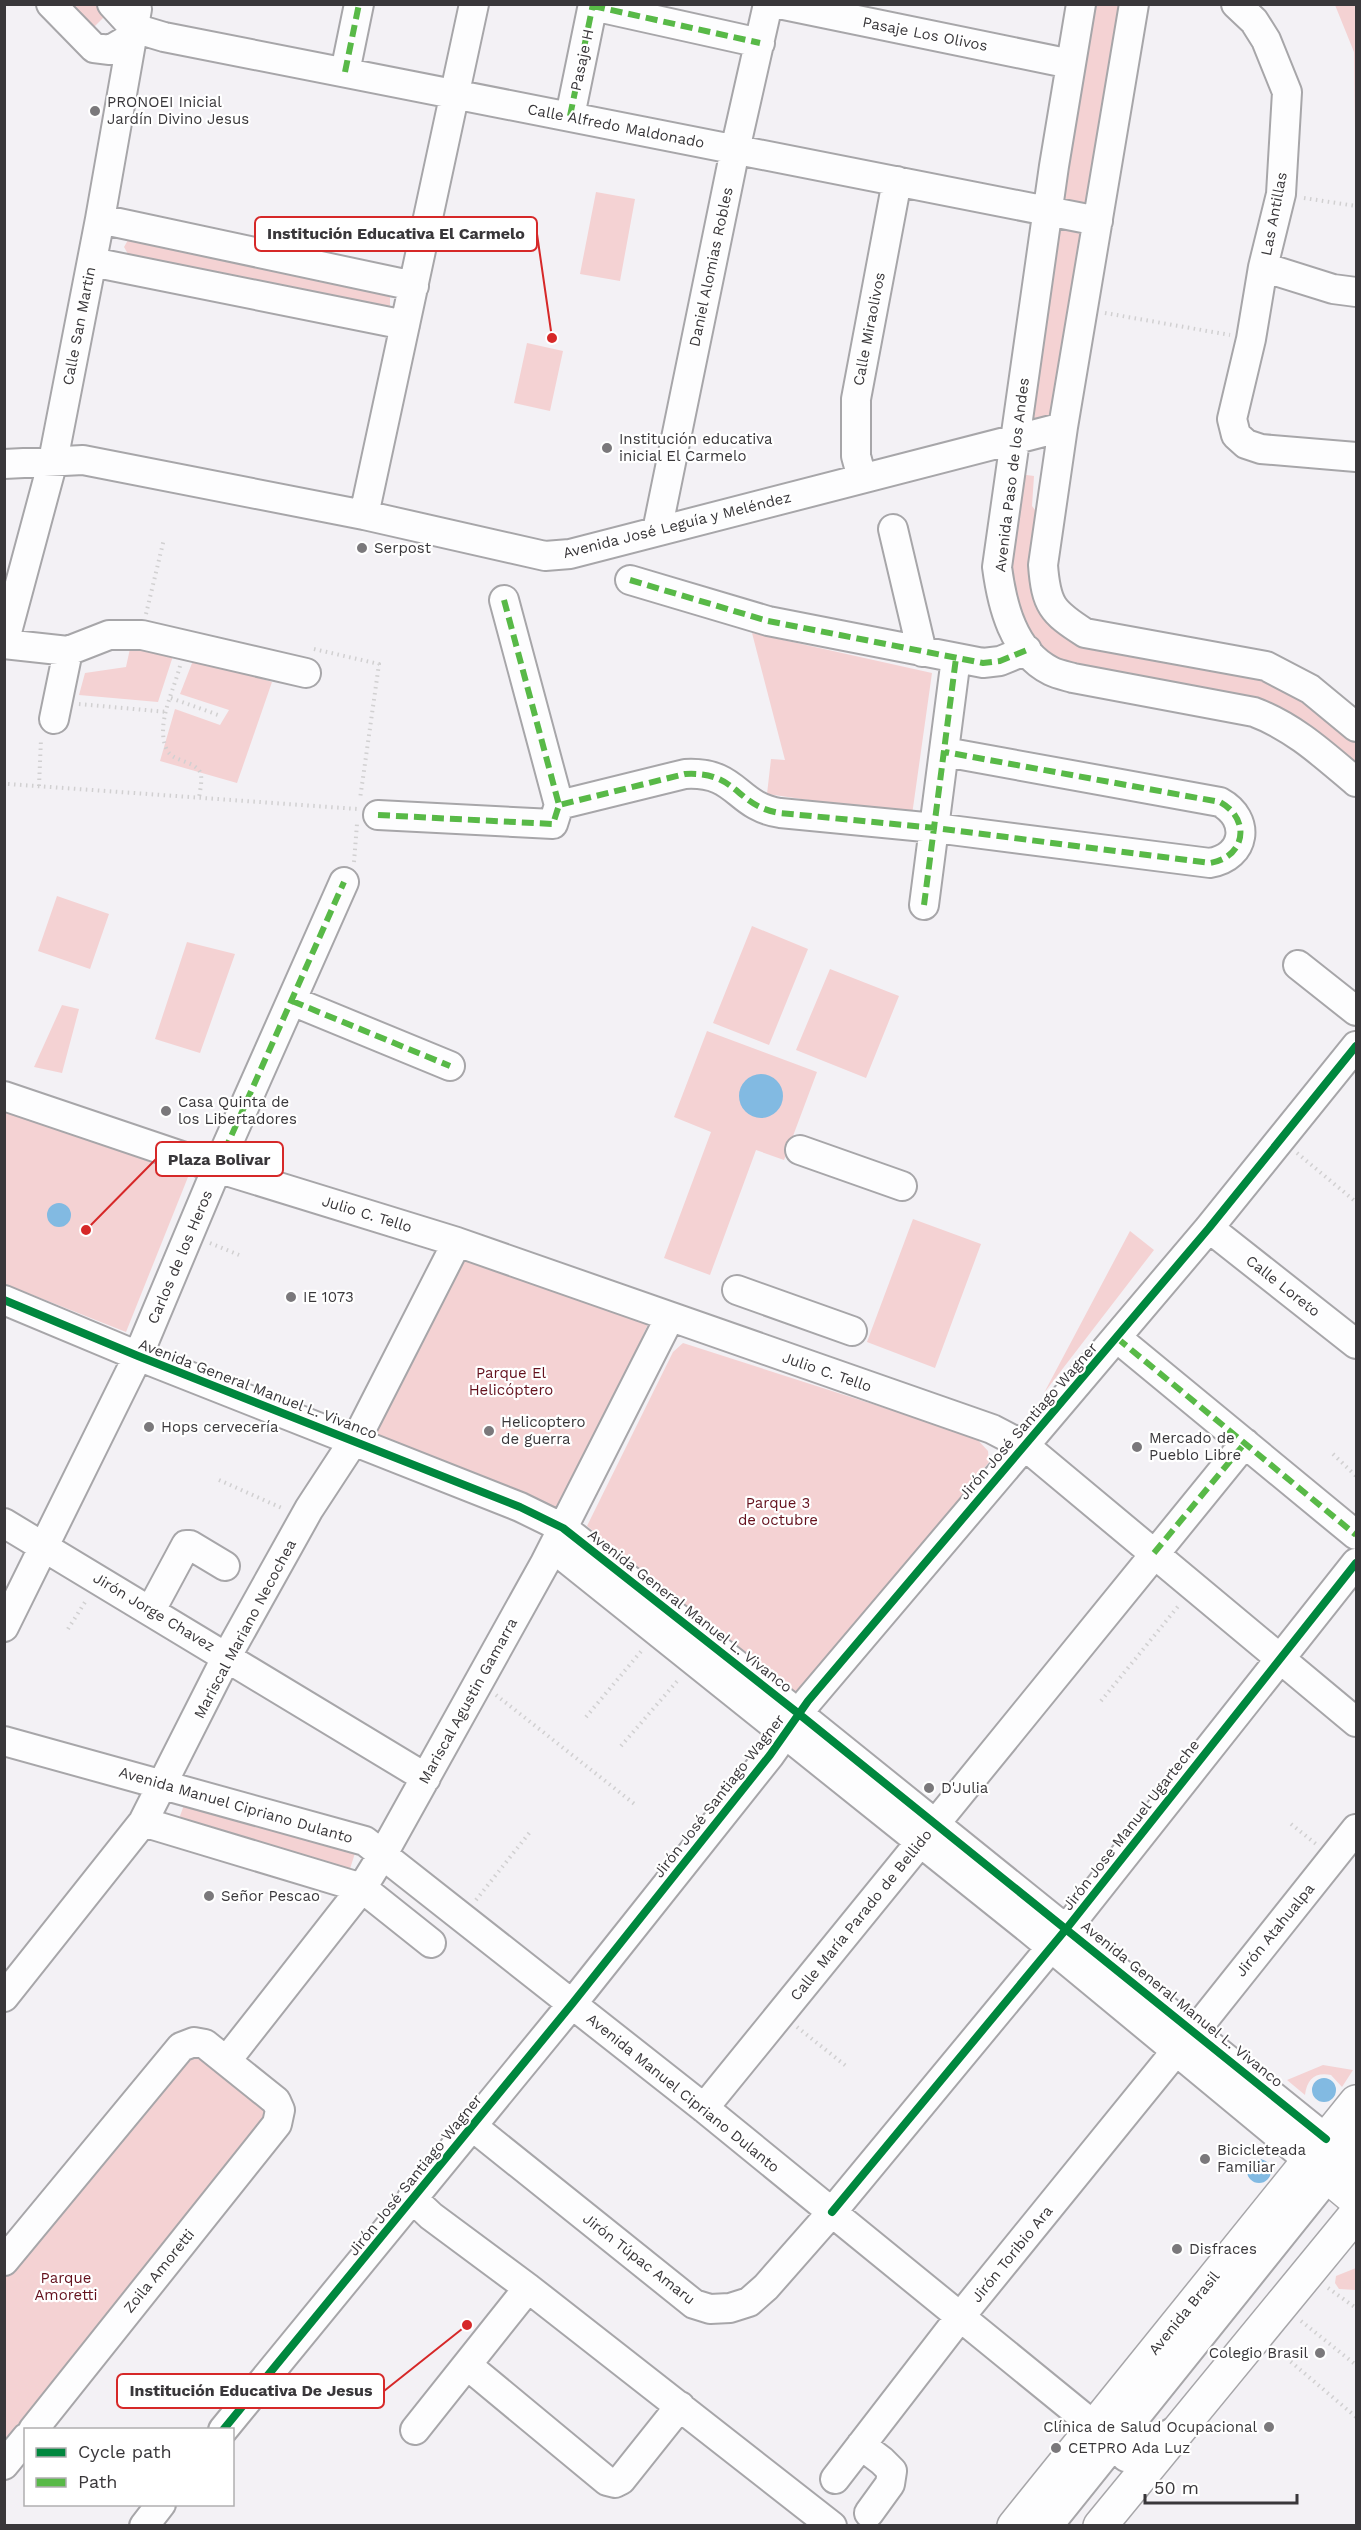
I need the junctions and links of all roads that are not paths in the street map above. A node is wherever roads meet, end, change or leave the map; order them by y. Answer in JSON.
{"nodes":[{"id":1,"x":51,"y":4,"type":"edge"},
{"id":2,"x":111,"y":4,"type":"edge"},
{"id":3,"x":359,"y":4,"type":"edge"},
{"id":4,"x":474,"y":4,"type":"edge"},
{"id":5,"x":768,"y":4,"type":"edge"},
{"id":6,"x":779,"y":4,"type":"edge"},
{"id":7,"x":1081,"y":4,"type":"edge"},
{"id":8,"x":1134,"y":4,"type":"edge"},
{"id":9,"x":1236,"y":4,"type":"edge"},
{"id":10,"x":593,"y":5,"type":"edge"},
{"id":11,"x":646,"y":10,"type":"edge"},
{"id":12,"x":135,"y":23,"type":"edge"},
{"id":13,"x":759,"y":43,"type":"junction"},
{"id":14,"x":1071,"y":64,"type":"junction"},
{"id":15,"x":345,"y":72,"type":"junction"},
{"id":16,"x":455,"y":93,"type":"junction"},
{"id":17,"x":570,"y":116,"type":"junction"},
{"id":18,"x":735,"y":150,"type":"junction"},
{"id":19,"x":897,"y":181,"type":"junction"},
{"id":20,"x":1048,"y":211,"type":"junction"},
{"id":21,"x":100,"y":219,"type":"junction"},
{"id":22,"x":1098,"y":221,"type":"junction"},
{"id":23,"x":92,"y":262,"type":"junction"},
{"id":24,"x":1263,"y":267,"type":"junction"},
{"id":25,"x":414,"y":286,"type":"junction"},
{"id":26,"x":1356,"y":292,"type":"edge"},
{"id":27,"x":405,"y":326,"type":"junction"},
{"id":28,"x":1063,"y":427,"type":"junction"},
{"id":29,"x":1016,"y":438,"type":"junction"},
{"id":30,"x":1356,"y":457,"type":"edge"},
{"id":31,"x":52,"y":461,"type":"junction"},
{"id":32,"x":4,"y":464,"type":"edge"},
{"id":33,"x":862,"y":478,"type":"junction"},
{"id":34,"x":364,"y":515,"type":"junction"},
{"id":35,"x":893,"y":529,"type":"dead end"},
{"id":36,"x":657,"y":531,"type":"junction"},
{"id":37,"x":630,"y":580,"type":"dead end"},
{"id":38,"x":504,"y":600,"type":"dead end"},
{"id":39,"x":4,"y":644,"type":"edge"},
{"id":40,"x":1027,"y":650,"type":"junction"},
{"id":41,"x":68,"y":651,"type":"junction"},
{"id":42,"x":922,"y":651,"type":"junction"},
{"id":43,"x":956,"y":658,"type":"junction"},
{"id":44,"x":307,"y":661,"type":"road end"},
{"id":45,"x":55,"y":711,"type":"road end"},
{"id":46,"x":1356,"y":727,"type":"edge"},
{"id":47,"x":945,"y":752,"type":"junction"},
{"id":48,"x":1356,"y":782,"type":"edge"},
{"id":49,"x":559,"y":806,"type":"junction"},
{"id":50,"x":368,"y":812,"type":"road end"},
{"id":51,"x":934,"y":828,"type":"junction"},
{"id":52,"x":342,"y":886,"type":"road end"},
{"id":53,"x":924,"y":905,"type":"dead end"},
{"id":54,"x":1298,"y":965,"type":"dead end"},
{"id":55,"x":292,"y":1001,"type":"junction"},
{"id":56,"x":1356,"y":1011,"type":"edge"},
{"id":57,"x":1356,"y":1046,"type":"edge"},
{"id":58,"x":450,"y":1066,"type":"dead end"},
{"id":59,"x":4,"y":1096,"type":"edge"},
{"id":60,"x":800,"y":1150,"type":"dead end"},
{"id":61,"x":217,"y":1168,"type":"junction"},
{"id":62,"x":902,"y":1186,"type":"dead end"},
{"id":63,"x":1209,"y":1228,"type":"junction"},
{"id":64,"x":457,"y":1242,"type":"junction"},
{"id":65,"x":737,"y":1290,"type":"dead end"},
{"id":66,"x":4,"y":1300,"type":"edge"},
{"id":67,"x":669,"y":1317,"type":"junction"},
{"id":68,"x":852,"y":1331,"type":"dead end"},
{"id":69,"x":1117,"y":1338,"type":"junction"},
{"id":70,"x":1356,"y":1344,"type":"edge"},
{"id":71,"x":138,"y":1356,"type":"junction"},
{"id":72,"x":354,"y":1440,"type":"junction"},
{"id":73,"x":1245,"y":1443,"type":"junction"},
{"id":74,"x":1025,"y":1446,"type":"junction"},
{"id":75,"x":4,"y":1523,"type":"edge"},
{"id":76,"x":1356,"y":1535,"type":"edge"},
{"id":77,"x":558,"y":1538,"type":"junction"},
{"id":78,"x":46,"y":1547,"type":"junction"},
{"id":79,"x":1154,"y":1553,"type":"junction"},
{"id":80,"x":1356,"y":1563,"type":"edge"},
{"id":81,"x":225,"y":1566,"type":"dead end"},
{"id":82,"x":151,"y":1610,"type":"junction"},
{"id":83,"x":4,"y":1627,"type":"edge"},
{"id":84,"x":227,"y":1656,"type":"junction"},
{"id":85,"x":1280,"y":1658,"type":"junction"},
{"id":86,"x":1356,"y":1722,"type":"edge"},
{"id":87,"x":792,"y":1723,"type":"junction"},
{"id":88,"x":4,"y":1741,"type":"edge"},
{"id":89,"x":426,"y":1778,"type":"junction"},
{"id":90,"x":164,"y":1784,"type":"junction"},
{"id":91,"x":144,"y":1822,"type":"junction"},
{"id":92,"x":1356,"y":1829,"type":"edge"},
{"id":93,"x":928,"y":1833,"type":"junction"},
{"id":94,"x":383,"y":1854,"type":"junction"},
{"id":95,"x":362,"y":1888,"type":"junction"},
{"id":96,"x":1058,"y":1938,"type":"junction"},
{"id":97,"x":431,"y":1943,"type":"dead end"},
{"id":98,"x":4,"y":1997,"type":"edge"},
{"id":99,"x":572,"y":2004,"type":"junction"},
{"id":100,"x":1184,"y":2041,"type":"junction"},
{"id":101,"x":226,"y":2060,"type":"junction"},
{"id":102,"x":1356,"y":2102,"type":"edge"},
{"id":103,"x":704,"y":2108,"type":"junction"},
{"id":104,"x":472,"y":2126,"type":"junction"},
{"id":105,"x":1343,"y":2171,"type":"edge"},
{"id":106,"x":412,"y":2199,"type":"junction"},
{"id":107,"x":832,"y":2212,"type":"junction"},
{"id":108,"x":1356,"y":2252,"type":"edge"},
{"id":109,"x":6,"y":2257,"type":"edge"},
{"id":110,"x":1297,"y":2287,"type":"junction"},
{"id":111,"x":528,"y":2288,"type":"junction"},
{"id":112,"x":960,"y":2317,"type":"junction"},
{"id":113,"x":467,"y":2365,"type":"junction"},
{"id":114,"x":680,"y":2406,"type":"junction"},
{"id":115,"x":1093,"y":2425,"type":"junction"},
{"id":116,"x":35,"y":2428,"type":"edge"},
{"id":117,"x":225,"y":2428,"type":"edge"},
{"id":118,"x":1179,"y":2428,"type":"junction"},
{"id":119,"x":415,"y":2430,"type":"dead end"},
{"id":120,"x":24,"y":2440,"type":"edge"},
{"id":121,"x":861,"y":2445,"type":"junction"},
{"id":122,"x":1126,"y":2457,"type":"junction"},
{"id":123,"x":5,"y":2462,"type":"edge"},
{"id":124,"x":835,"y":2479,"type":"dead end"},
{"id":125,"x":160,"y":2506,"type":"edge"},
{"id":126,"x":869,"y":2513,"type":"dead end"},
{"id":127,"x":1103,"y":2524,"type":"edge"},
{"id":128,"x":144,"y":2526,"type":"edge"},
{"id":129,"x":832,"y":2526,"type":"edge"},
{"id":130,"x":1014,"y":2526,"type":"edge"},
{"id":131,"x":1048,"y":2526,"type":"edge"},
{"id":132,"x":1070,"y":2526,"type":"edge"}],
"edges":[{"from":1,"to":12,"type":"street"},
{"from":2,"to":12,"type":"street"},
{"from":3,"to":15,"type":"street"},
{"from":4,"to":16,"type":"street"},
{"from":5,"to":13,"type":"street","name":"Daniel Alomias Robles"},
{"from":6,"to":14,"type":"street","name":"Pasaje Los Olivos"},
{"from":7,"to":14,"type":"street","name":"Avenida Paso de los Andes"},
{"from":8,"to":22,"type":"street"},
{"from":9,"to":24,"type":"street","name":"Las Antillas"},
{"from":10,"to":11,"type":"street"},
{"from":10,"to":17,"type":"street","name":"Pasaje H"},
{"from":11,"to":13,"type":"street"},
{"from":12,"to":15,"type":"street","name":"Calle Alfredo Maldonado"},
{"from":12,"to":21,"type":"street","name":"Calle San Martin"},
{"from":13,"to":18,"type":"street","name":"Daniel Alomias Robles"},
{"from":14,"to":20,"type":"street","name":"Avenida Paso de los Andes"},
{"from":15,"to":16,"type":"street","name":"Calle Alfredo Maldonado"},
{"from":16,"to":17,"type":"street","name":"Calle Alfredo Maldonado"},
{"from":16,"to":25,"type":"street"},
{"from":17,"to":18,"type":"street","name":"Calle Alfredo Maldonado"},
{"from":18,"to":19,"type":"street","name":"Calle Alfredo Maldonado"},
{"from":18,"to":36,"type":"street","name":"Daniel Alomias Robles"},
{"from":19,"to":20,"type":"street","name":"Calle Alfredo Maldonado"},
{"from":19,"to":33,"type":"street","name":"Calle Miraolivos"},
{"from":20,"to":22,"type":"street","name":"Calle Alfredo Maldonado"},
{"from":20,"to":29,"type":"street","name":"Avenida Paso de los Andes"},
{"from":21,"to":23,"type":"street","name":"Calle San Martin"},
{"from":21,"to":25,"type":"street"},
{"from":22,"to":28,"type":"street"},
{"from":23,"to":27,"type":"street"},
{"from":23,"to":31,"type":"street","name":"Calle San Martin"},
{"from":24,"to":26,"type":"street"},
{"from":24,"to":30,"type":"street","name":"Las Antillas"},
{"from":25,"to":27,"type":"street"},
{"from":27,"to":34,"type":"street"},
{"from":28,"to":29,"type":"street","name":"Avenida José Leguía y Meléndez"},
{"from":28,"to":46,"type":"street"},
{"from":29,"to":33,"type":"street","name":"Avenida José Leguía y Meléndez"},
{"from":29,"to":40,"type":"street","name":"Avenida Paso de los Andes"},
{"from":31,"to":32,"type":"street","name":"Avenida José Leguía y Meléndez"},
{"from":31,"to":34,"type":"street","name":"Avenida José Leguía y Meléndez"},
{"from":31,"to":39,"type":"street","name":"Calle San Martin"},
{"from":33,"to":36,"type":"street","name":"Avenida José Leguía y Meléndez"},
{"from":34,"to":36,"type":"street","name":"Avenida José Leguía y Meléndez"},
{"from":35,"to":42,"type":"street"},
{"from":37,"to":42,"type":"street"},
{"from":38,"to":49,"type":"street"},
{"from":39,"to":41,"type":"street"},
{"from":40,"to":43,"type":"street"},
{"from":40,"to":48,"type":"street","name":"Avenida Paso de los Andes"},
{"from":41,"to":44,"type":"street"},
{"from":41,"to":45,"type":"street"},
{"from":42,"to":43,"type":"street"},
{"from":43,"to":47,"type":"street"},
{"from":47,"to":51,"type":"street"},
{"from":47,"to":51,"type":"street"},
{"from":49,"to":50,"type":"street"},
{"from":49,"to":51,"type":"street"},
{"from":51,"to":53,"type":"street"},
{"from":52,"to":55,"type":"street","name":"Carlos de los Heros"},
{"from":54,"to":56,"type":"street"},
{"from":55,"to":58,"type":"street"},
{"from":55,"to":61,"type":"street","name":"Carlos de los Heros"},
{"from":57,"to":63,"type":"street","name":"Jirón José Santiago Wagner"},
{"from":59,"to":61,"type":"street","name":"Julio C. Tello"},
{"from":60,"to":62,"type":"street"},
{"from":61,"to":64,"type":"street","name":"Julio C. Tello"},
{"from":61,"to":71,"type":"street","name":"Carlos de los Heros"},
{"from":63,"to":69,"type":"street","name":"Jirón José Santiago Wagner"},
{"from":63,"to":70,"type":"street","name":"Calle Loreto"},
{"from":64,"to":67,"type":"street","name":"Julio C. Tello"},
{"from":64,"to":72,"type":"street","name":"Mariscal Mariano Necochea"},
{"from":65,"to":68,"type":"street"},
{"from":66,"to":71,"type":"street","name":"Avenida General Manuel L. Vivanco"},
{"from":67,"to":74,"type":"street","name":"Julio C. Tello"},
{"from":67,"to":77,"type":"street","name":"Mariscal Agustin Gamarra"},
{"from":69,"to":73,"type":"street"},
{"from":69,"to":74,"type":"street","name":"Jirón José Santiago Wagner"},
{"from":71,"to":72,"type":"street","name":"Avenida General Manuel L. Vivanco"},
{"from":71,"to":78,"type":"street","name":"Carlos de los Heros"},
{"from":72,"to":77,"type":"street","name":"Avenida General Manuel L. Vivanco"},
{"from":72,"to":84,"type":"street","name":"Mariscal Mariano Necochea"},
{"from":73,"to":76,"type":"street"},
{"from":73,"to":79,"type":"street","name":"Calle María Parado de Bellido"},
{"from":74,"to":79,"type":"street","name":"Julio C. Tello"},
{"from":74,"to":87,"type":"street","name":"Jirón José Santiago Wagner"},
{"from":75,"to":78,"type":"street","name":"Jirón Jorge Chavez"},
{"from":77,"to":87,"type":"street","name":"Avenida General Manuel L. Vivanco"},
{"from":77,"to":87,"type":"street","name":"Avenida General Manuel L. Vivanco"},
{"from":77,"to":89,"type":"street","name":"Mariscal Agustin Gamarra"},
{"from":78,"to":82,"type":"street","name":"Jirón Jorge Chavez"},
{"from":78,"to":83,"type":"street","name":"Carlos de los Heros"},
{"from":79,"to":85,"type":"street","name":"Julio C. Tello"},
{"from":79,"to":93,"type":"street","name":"Calle María Parado de Bellido"},
{"from":80,"to":85,"type":"street","name":"Jirón Jose Manuel Ugarteche"},
{"from":81,"to":82,"type":"street"},
{"from":82,"to":84,"type":"street","name":"Jirón Jorge Chavez"},
{"from":84,"to":89,"type":"street","name":"Jirón Jorge Chavez"},
{"from":84,"to":90,"type":"street","name":"Mariscal Mariano Necochea"},
{"from":85,"to":86,"type":"street","name":"Julio C. Tello"},
{"from":85,"to":96,"type":"street","name":"Jirón Jose Manuel Ugarteche"},
{"from":87,"to":93,"type":"street","name":"Avenida General Manuel L. Vivanco"},
{"from":87,"to":99,"type":"street","name":"Jirón José Santiago Wagner"},
{"from":88,"to":90,"type":"street","name":"Avenida Manuel Cipriano Dulanto"},
{"from":89,"to":94,"type":"street","name":"Mariscal Agustin Gamarra"},
{"from":90,"to":91,"type":"street","name":"Mariscal Mariano Necochea"},
{"from":90,"to":94,"type":"street","name":"Avenida Manuel Cipriano Dulanto"},
{"from":91,"to":95,"type":"street"},
{"from":91,"to":98,"type":"street","name":"Mariscal Mariano Necochea"},
{"from":92,"to":100,"type":"street","name":"Jirón Atahualpa"},
{"from":93,"to":96,"type":"street","name":"Avenida General Manuel L. Vivanco"},
{"from":93,"to":103,"type":"street","name":"Calle María Parado de Bellido"},
{"from":94,"to":95,"type":"street","name":"Mariscal Agustin Gamarra"},
{"from":94,"to":99,"type":"street","name":"Avenida Manuel Cipriano Dulanto"},
{"from":95,"to":97,"type":"street"},
{"from":95,"to":101,"type":"street","name":"Mariscal Agustin Gamarra"},
{"from":96,"to":100,"type":"street","name":"Avenida General Manuel L. Vivanco"},
{"from":96,"to":107,"type":"street","name":"Jirón Jose Manuel Ugarteche"},
{"from":99,"to":103,"type":"street","name":"Avenida Manuel Cipriano Dulanto"},
{"from":99,"to":104,"type":"street","name":"Jirón José Santiago Wagner"},
{"from":100,"to":105,"type":"street","name":"Avenida General Manuel L. Vivanco"},
{"from":100,"to":112,"type":"street","name":"Jirón Toribio Ara"},
{"from":101,"to":109,"type":"street"},
{"from":101,"to":116,"type":"street","name":"Zoila Amoretti"},
{"from":102,"to":105,"type":"main road","name":"Avenida Brasil"},
{"from":103,"to":107,"type":"street","name":"Avenida Manuel Cipriano Dulanto"},
{"from":104,"to":106,"type":"street","name":"Jirón José Santiago Wagner"},
{"from":104,"to":107,"type":"street","name":"Jirón Túpac Amaru"},
{"from":105,"to":110,"type":"main road","name":"Avenida Brasil"},
{"from":105,"to":115,"type":"main road","name":"Avenida Brasil"},
{"from":105,"to":122,"type":"street","name":"Avenida Brasil"},
{"from":105,"to":131,"type":"street","name":"Avenida Brasil"},
{"from":106,"to":111,"type":"street"},
{"from":106,"to":117,"type":"street","name":"Jirón José Santiago Wagner"},
{"from":107,"to":112,"type":"street","name":"Avenida Manuel Cipriano Dulanto"},
{"from":108,"to":110,"type":"main road"},
{"from":110,"to":118,"type":"main road","name":"Avenida Brasil"},
{"from":111,"to":113,"type":"street"},
{"from":111,"to":114,"type":"street"},
{"from":112,"to":115,"type":"street","name":"Avenida Manuel Cipriano Dulanto"},
{"from":112,"to":121,"type":"street","name":"Jirón Toribio Ara"},
{"from":113,"to":114,"type":"street"},
{"from":113,"to":119,"type":"street"},
{"from":114,"to":129,"type":"street"},
{"from":115,"to":130,"type":"main road","name":"Avenida Brasil"},
{"from":118,"to":122,"type":"street"},
{"from":118,"to":127,"type":"main road","name":"Avenida Brasil"},
{"from":120,"to":123,"type":"street"},
{"from":121,"to":124,"type":"street","name":"Jirón Toribio Ara"},
{"from":121,"to":126,"type":"street"},
{"from":122,"to":132,"type":"street","name":"Avenida Brasil"},
{"from":125,"to":128,"type":"street"}]}
